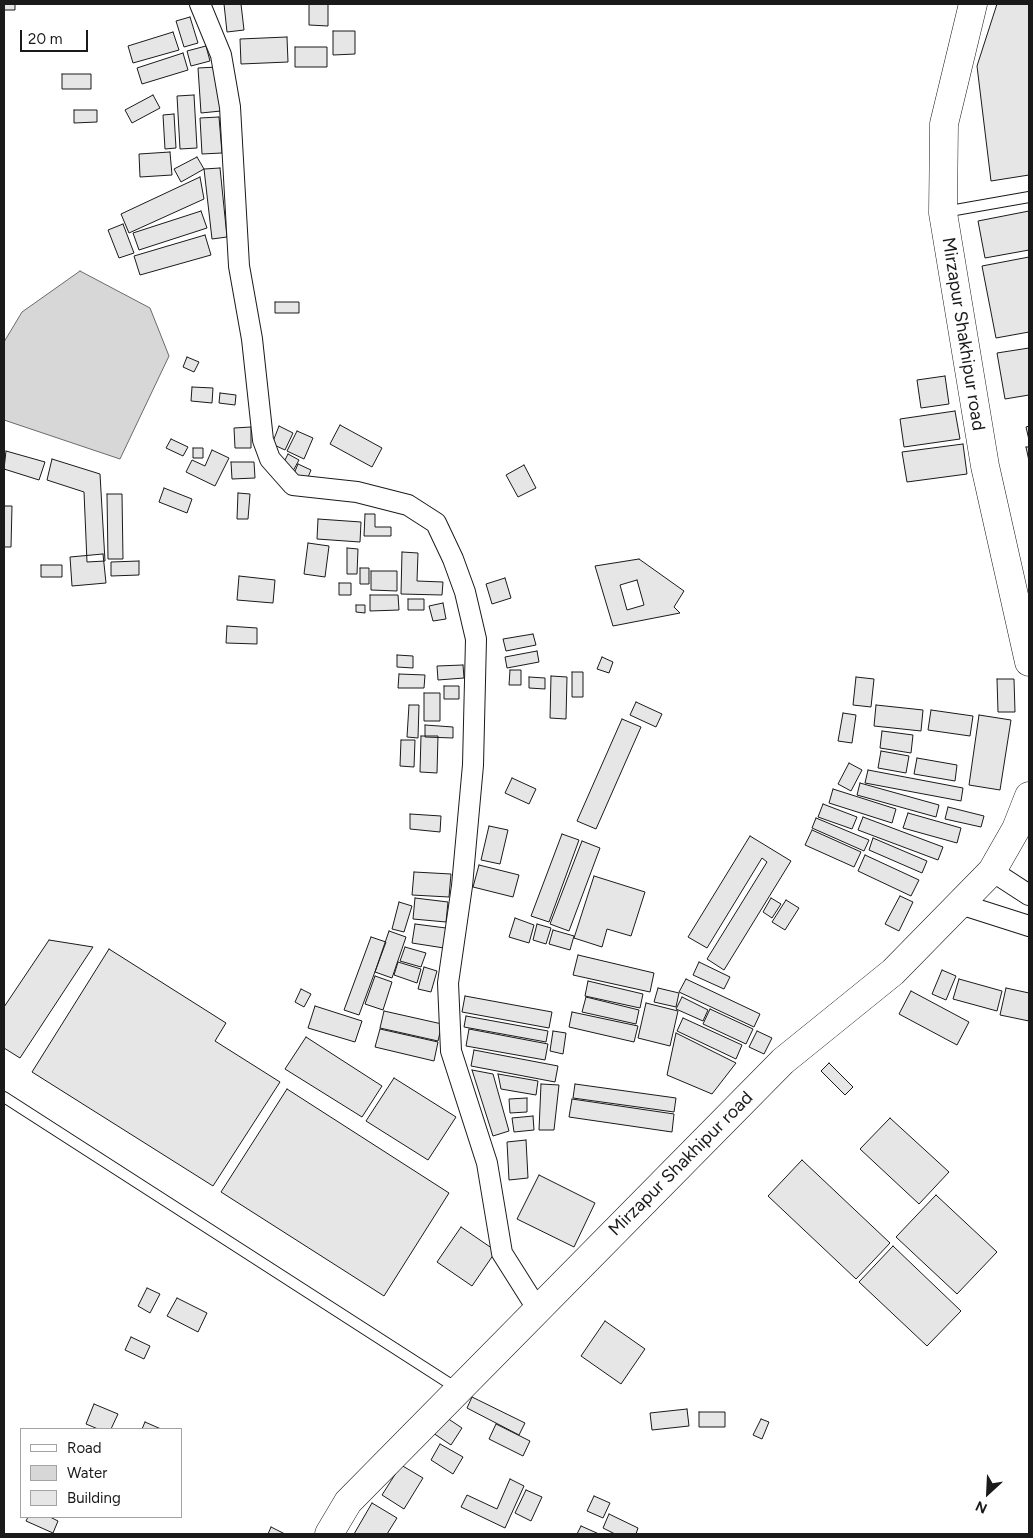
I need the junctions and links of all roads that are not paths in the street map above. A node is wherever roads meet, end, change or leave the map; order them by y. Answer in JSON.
{"nodes":[{"id":1,"x":200,"y":4,"type":"edge"},
{"id":2,"x":973,"y":4,"type":"edge"},
{"id":3,"x":1029,"y":197,"type":"edge"},
{"id":4,"x":943,"y":213,"type":"junction"},
{"id":5,"x":1029,"y":662,"type":"edge"},
{"id":6,"x":1029,"y":796,"type":"edge"},
{"id":7,"x":992,"y":871,"type":"junction"},
{"id":8,"x":1029,"y":894,"type":"edge"},
{"id":9,"x":960,"y":904,"type":"junction"},
{"id":10,"x":1029,"y":926,"type":"edge"},
{"id":11,"x":4,"y":1096,"type":"edge"},
{"id":12,"x":538,"y":1310,"type":"junction"},
{"id":13,"x":459,"y":1390,"type":"junction"},
{"id":14,"x":328,"y":1534,"type":"edge"}],
"edges":[{"from":1,"to":12,"type":"street"},
{"from":2,"to":4,"type":"main road","name":"Mirzapur Shakhipur road"},
{"from":3,"to":4,"type":"lane"},
{"from":4,"to":5,"type":"main road","name":"Mirzapur Shakhipur road"},
{"from":6,"to":7,"type":"main road","name":"Mirzapur Shakhipur road"},
{"from":7,"to":8,"type":"street"},
{"from":7,"to":9,"type":"main road","name":"Mirzapur Shakhipur road"},
{"from":9,"to":10,"type":"street"},
{"from":9,"to":12,"type":"main road","name":"Mirzapur Shakhipur road"},
{"from":11,"to":13,"type":"lane"},
{"from":12,"to":13,"type":"main road","name":"Mirzapur Shakhipur road"},
{"from":13,"to":14,"type":"main road","name":"Mirzapur Shakhipur road"}]}
